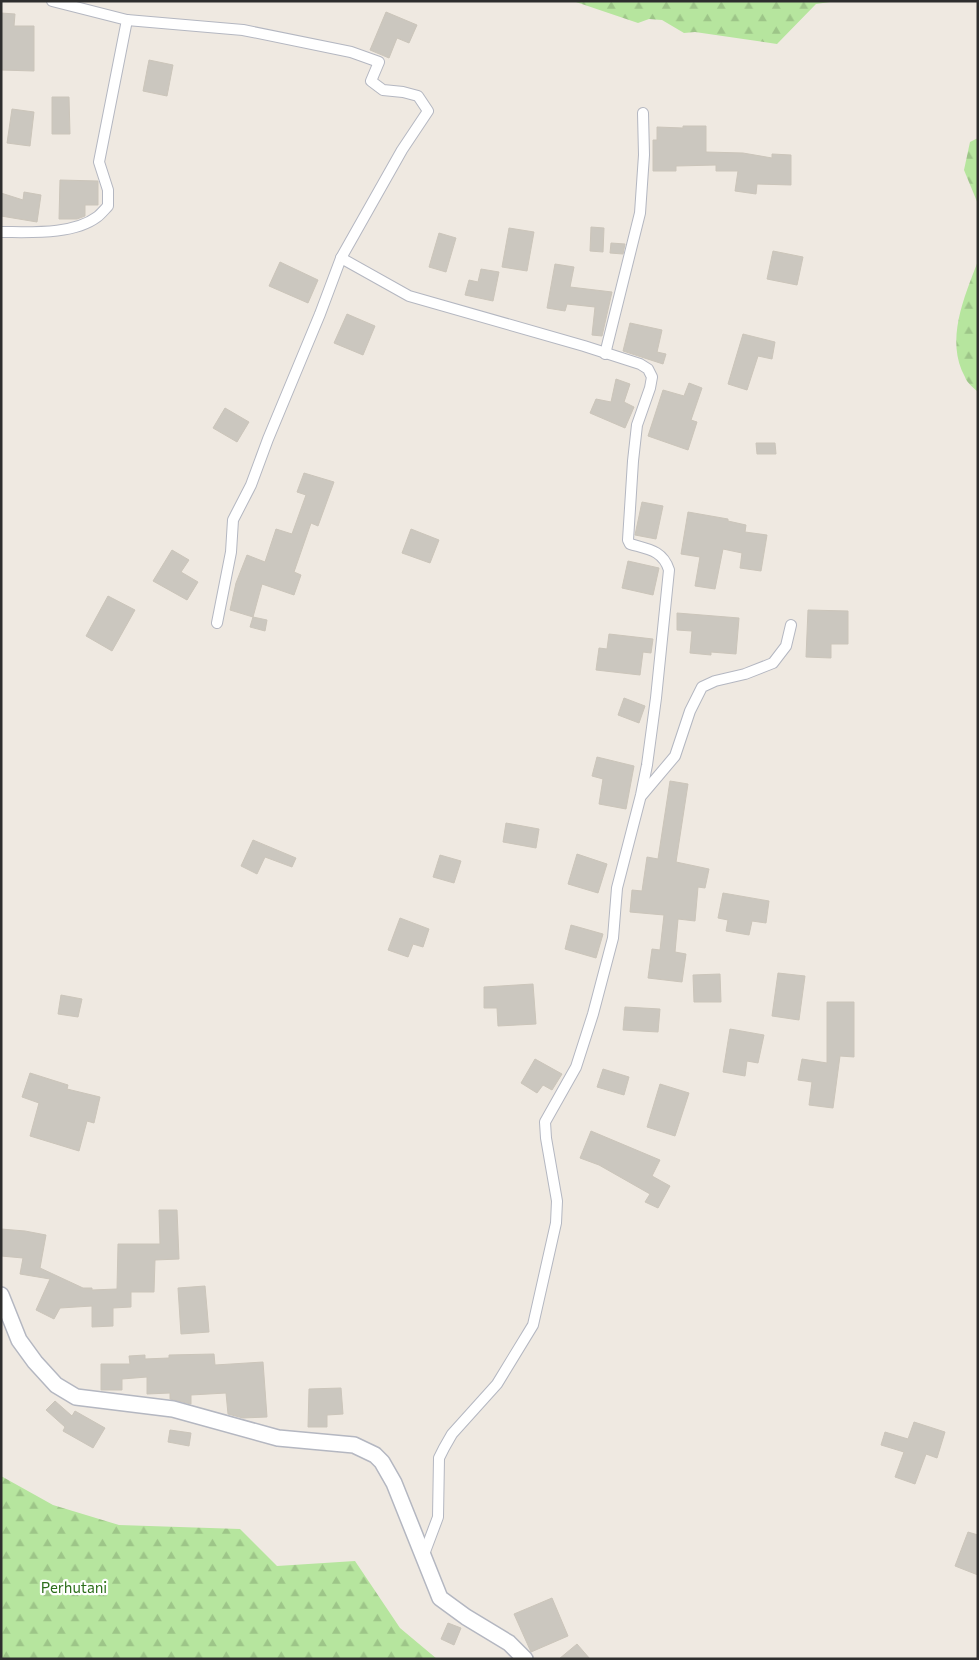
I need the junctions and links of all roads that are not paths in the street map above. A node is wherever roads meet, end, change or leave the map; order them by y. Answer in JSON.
{"nodes":[{"id":1,"x":52,"y":1,"type":"edge"},
{"id":2,"x":127,"y":20,"type":"junction"},
{"id":3,"x":643,"y":113,"type":"dead end"},
{"id":4,"x":1,"y":232,"type":"edge"},
{"id":5,"x":341,"y":258,"type":"junction"},
{"id":6,"x":605,"y":354,"type":"junction"},
{"id":7,"x":217,"y":623,"type":"dead end"},
{"id":8,"x":791,"y":625,"type":"dead end"},
{"id":9,"x":641,"y":795,"type":"junction"},
{"id":10,"x":1,"y":1295,"type":"edge"},
{"id":11,"x":421,"y":1552,"type":"junction"},
{"id":12,"x":524,"y":1659,"type":"edge"}],
"edges":[{"from":1,"to":2,"type":"street"},
{"from":2,"to":4,"type":"street"},
{"from":2,"to":5,"type":"street"},
{"from":3,"to":6,"type":"street"},
{"from":5,"to":6,"type":"street"},
{"from":5,"to":7,"type":"street"},
{"from":6,"to":9,"type":"street"},
{"from":8,"to":9,"type":"street"},
{"from":9,"to":11,"type":"street"},
{"from":10,"to":11,"type":"street"},
{"from":11,"to":12,"type":"street"}]}
